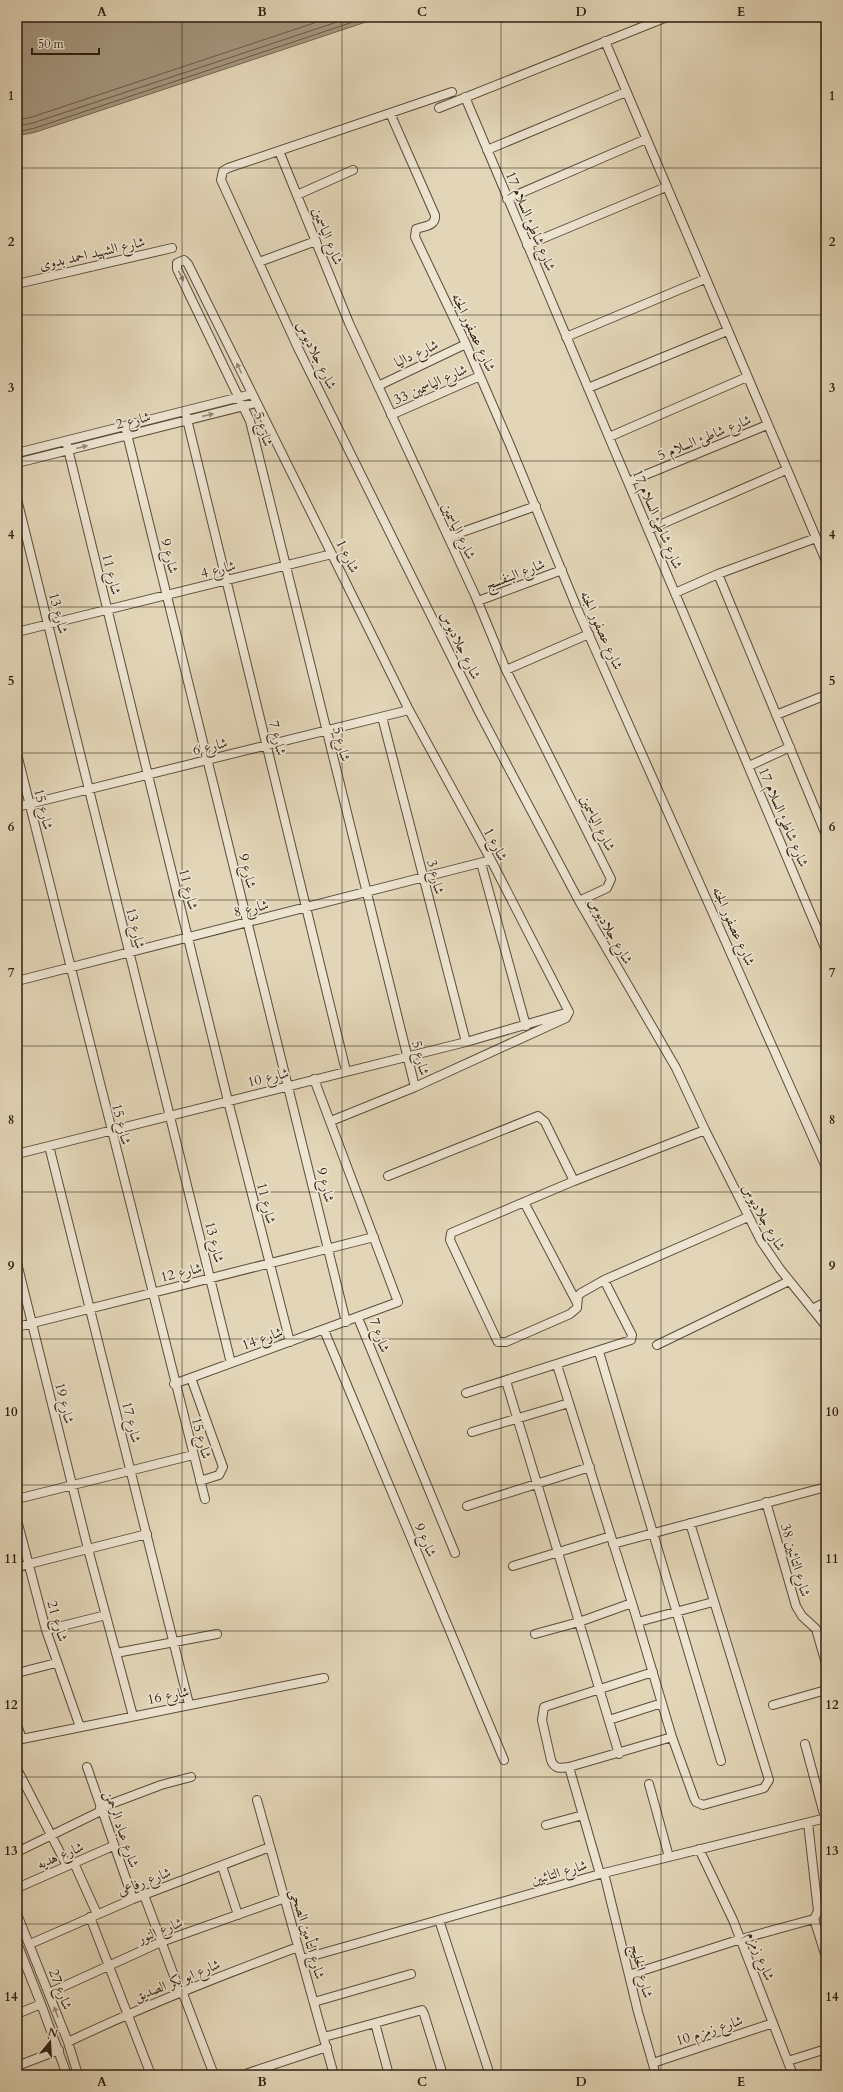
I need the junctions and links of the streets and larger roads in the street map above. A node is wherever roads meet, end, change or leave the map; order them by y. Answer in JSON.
{"nodes":[{"id":1,"x":667,"y":17,"type":"edge"},
{"id":2,"x":605,"y":41,"type":"junction"},
{"id":3,"x":452,"y":92,"type":"dead end"},
{"id":4,"x":626,"y":92,"type":"junction"},
{"id":5,"x":465,"y":97,"type":"junction"},
{"id":6,"x":439,"y":108,"type":"dead end"},
{"id":7,"x":390,"y":113,"type":"junction"},
{"id":8,"x":646,"y":139,"type":"junction"},
{"id":9,"x":487,"y":150,"type":"junction"},
{"id":10,"x":279,"y":151,"type":"junction"},
{"id":11,"x":353,"y":170,"type":"dead end"},
{"id":12,"x":666,"y":187,"type":"junction"},
{"id":13,"x":297,"y":195,"type":"junction"},
{"id":14,"x":507,"y":199,"type":"junction"},
{"id":15,"x":316,"y":241,"type":"junction"},
{"id":16,"x":527,"y":245,"type":"junction"},
{"id":17,"x":172,"y":248,"type":"dead end"},
{"id":18,"x":259,"y":262,"type":"junction"},
{"id":19,"x":705,"y":279,"type":"junction"},
{"id":20,"x":17,"y":284,"type":"edge"},
{"id":21,"x":727,"y":331,"type":"junction"},
{"id":22,"x":566,"y":337,"type":"junction"},
{"id":23,"x":466,"y":344,"type":"junction"},
{"id":24,"x":480,"y":376,"type":"junction"},
{"id":25,"x":747,"y":377,"type":"junction"},
{"id":26,"x":378,"y":386,"type":"junction"},
{"id":27,"x":588,"y":388,"type":"junction"},
{"id":28,"x":252,"y":394,"type":"junction"},
{"id":29,"x":240,"y":397,"type":"junction"},
{"id":30,"x":256,"y":403,"type":"junction"},
{"id":31,"x":244,"y":406,"type":"junction"},
{"id":32,"x":185,"y":411,"type":"junction"},
{"id":33,"x":391,"y":415,"type":"junction"},
{"id":34,"x":187,"y":420,"type":"junction"},
{"id":35,"x":125,"y":426,"type":"junction"},
{"id":36,"x":767,"y":426,"type":"junction"},
{"id":37,"x":128,"y":435,"type":"junction"},
{"id":38,"x":608,"y":437,"type":"junction"},
{"id":39,"x":66,"y":441,"type":"junction"},
{"id":40,"x":68,"y":450,"type":"junction"},
{"id":41,"x":17,"y":453,"type":"edge"},
{"id":42,"x":17,"y":463,"type":"edge"},
{"id":43,"x":786,"y":470,"type":"junction"},
{"id":44,"x":628,"y":482,"type":"junction"},
{"id":45,"x":17,"y":499,"type":"edge"},
{"id":46,"x":536,"y":506,"type":"junction"},
{"id":47,"x":648,"y":530,"type":"junction"},
{"id":48,"x":448,"y":537,"type":"junction"},
{"id":49,"x":816,"y":538,"type":"junction"},
{"id":50,"x":332,"y":554,"type":"junction"},
{"id":51,"x":826,"y":561,"type":"edge"},
{"id":52,"x":287,"y":566,"type":"junction"},
{"id":53,"x":562,"y":570,"type":"junction"},
{"id":54,"x":718,"y":574,"type":"junction"},
{"id":55,"x":226,"y":580,"type":"junction"},
{"id":56,"x":675,"y":593,"type":"junction"},
{"id":57,"x":167,"y":595,"type":"junction"},
{"id":58,"x":478,"y":601,"type":"junction"},
{"id":59,"x":107,"y":610,"type":"junction"},
{"id":60,"x":48,"y":625,"type":"junction"},
{"id":61,"x":17,"y":632,"type":"edge"},
{"id":62,"x":589,"y":634,"type":"junction"},
{"id":63,"x":506,"y":670,"type":"junction"},
{"id":64,"x":826,"y":695,"type":"edge"},
{"id":65,"x":409,"y":710,"type":"junction"},
{"id":66,"x":776,"y":715,"type":"junction"},
{"id":67,"x":382,"y":717,"type":"junction"},
{"id":68,"x":325,"y":731,"type":"junction"},
{"id":69,"x":267,"y":745,"type":"junction"},
{"id":70,"x":790,"y":747,"type":"junction"},
{"id":71,"x":17,"y":754,"type":"edge"},
{"id":72,"x":207,"y":760,"type":"junction"},
{"id":73,"x":748,"y":766,"type":"junction"},
{"id":74,"x":148,"y":775,"type":"junction"},
{"id":75,"x":88,"y":790,"type":"junction"},
{"id":76,"x":30,"y":804,"type":"junction"},
{"id":77,"x":17,"y":807,"type":"edge"},
{"id":78,"x":826,"y":835,"type":"edge"},
{"id":79,"x":491,"y":860,"type":"junction"},
{"id":80,"x":481,"y":863,"type":"junction"},
{"id":81,"x":423,"y":878,"type":"junction"},
{"id":82,"x":366,"y":892,"type":"junction"},
{"id":83,"x":579,"y":901,"type":"junction"},
{"id":84,"x":307,"y":907,"type":"junction"},
{"id":85,"x":247,"y":922,"type":"junction"},
{"id":86,"x":188,"y":937,"type":"junction"},
{"id":87,"x":826,"y":950,"type":"edge"},
{"id":88,"x":129,"y":952,"type":"junction"},
{"id":89,"x":70,"y":967,"type":"junction"},
{"id":90,"x":17,"y":981,"type":"edge"},
{"id":91,"x":569,"y":1012,"type":"junction"},
{"id":92,"x":526,"y":1026,"type":"junction"},
{"id":93,"x":466,"y":1042,"type":"junction"},
{"id":94,"x":407,"y":1056,"type":"junction"},
{"id":95,"x":346,"y":1071,"type":"junction"},
{"id":96,"x":314,"y":1079,"type":"junction"},
{"id":97,"x":287,"y":1086,"type":"junction"},
{"id":98,"x":415,"y":1087,"type":"junction"},
{"id":99,"x":228,"y":1101,"type":"junction"},
{"id":100,"x":170,"y":1116,"type":"junction"},
{"id":101,"x":331,"y":1121,"type":"junction"},
{"id":102,"x":705,"y":1130,"type":"junction"},
{"id":103,"x":110,"y":1131,"type":"junction"},
{"id":104,"x":48,"y":1146,"type":"junction"},
{"id":105,"x":17,"y":1154,"type":"edge"},
{"id":106,"x":826,"y":1167,"type":"edge"},
{"id":107,"x":388,"y":1176,"type":"dead end"},
{"id":108,"x":574,"y":1181,"type":"junction"},
{"id":109,"x":524,"y":1202,"type":"junction"},
{"id":110,"x":748,"y":1217,"type":"junction"},
{"id":111,"x":374,"y":1237,"type":"junction"},
{"id":112,"x":328,"y":1248,"type":"junction"},
{"id":113,"x":17,"y":1263,"type":"edge"},
{"id":114,"x":268,"y":1263,"type":"junction"},
{"id":115,"x":210,"y":1278,"type":"junction"},
{"id":116,"x":604,"y":1280,"type":"junction"},
{"id":117,"x":789,"y":1281,"type":"junction"},
{"id":118,"x":151,"y":1293,"type":"junction"},
{"id":119,"x":826,"y":1302,"type":"edge"},
{"id":120,"x":577,"y":1304,"type":"junction"},
{"id":121,"x":89,"y":1309,"type":"junction"},
{"id":122,"x":812,"y":1309,"type":"junction"},
{"id":123,"x":358,"y":1318,"type":"junction"},
{"id":124,"x":346,"y":1322,"type":"junction"},
{"id":125,"x":32,"y":1323,"type":"junction"},
{"id":126,"x":826,"y":1326,"type":"edge"},
{"id":127,"x":17,"y":1327,"type":"edge"},
{"id":128,"x":324,"y":1330,"type":"junction"},
{"id":129,"x":290,"y":1342,"type":"junction"},
{"id":130,"x":657,"y":1345,"type":"dead end"},
{"id":131,"x":599,"y":1352,"type":"junction"},
{"id":132,"x":231,"y":1363,"type":"junction"},
{"id":133,"x":556,"y":1365,"type":"junction"},
{"id":134,"x":191,"y":1378,"type":"junction"},
{"id":135,"x":506,"y":1381,"type":"junction"},
{"id":136,"x":174,"y":1384,"type":"junction"},
{"id":137,"x":466,"y":1393,"type":"dead end"},
{"id":138,"x":569,"y":1404,"type":"junction"},
{"id":139,"x":517,"y":1419,"type":"junction"},
{"id":140,"x":472,"y":1432,"type":"dead end"},
{"id":141,"x":193,"y":1455,"type":"junction"},
{"id":142,"x":590,"y":1467,"type":"junction"},
{"id":143,"x":131,"y":1471,"type":"junction"},
{"id":144,"x":200,"y":1481,"type":"junction"},
{"id":145,"x":537,"y":1484,"type":"junction"},
{"id":146,"x":72,"y":1486,"type":"junction"},
{"id":147,"x":826,"y":1487,"type":"edge"},
{"id":148,"x":17,"y":1499,"type":"edge"},
{"id":149,"x":204,"y":1499,"type":"dead end"},
{"id":150,"x":766,"y":1502,"type":"junction"},
{"id":151,"x":467,"y":1506,"type":"dead end"},
{"id":152,"x":17,"y":1520,"type":"edge"},
{"id":153,"x":690,"y":1522,"type":"junction"},
{"id":154,"x":652,"y":1533,"type":"junction"},
{"id":155,"x":146,"y":1534,"type":"junction"},
{"id":156,"x":612,"y":1540,"type":"junction"},
{"id":157,"x":88,"y":1549,"type":"junction"},
{"id":158,"x":454,"y":1553,"type":"dead end"},
{"id":159,"x":557,"y":1553,"type":"junction"},
{"id":160,"x":29,"y":1564,"type":"junction"},
{"id":161,"x":17,"y":1566,"type":"edge"},
{"id":162,"x":513,"y":1566,"type":"dead end"},
{"id":163,"x":713,"y":1602,"type":"junction"},
{"id":164,"x":632,"y":1603,"type":"junction"},
{"id":165,"x":676,"y":1612,"type":"junction"},
{"id":166,"x":106,"y":1615,"type":"junction"},
{"id":167,"x":579,"y":1622,"type":"junction"},
{"id":168,"x":638,"y":1622,"type":"junction"},
{"id":169,"x":46,"y":1630,"type":"junction"},
{"id":170,"x":217,"y":1634,"type":"dead end"},
{"id":171,"x":535,"y":1634,"type":"dead end"},
{"id":172,"x":174,"y":1642,"type":"junction"},
{"id":173,"x":116,"y":1653,"type":"junction"},
{"id":174,"x":56,"y":1663,"type":"junction"},
{"id":175,"x":826,"y":1664,"type":"edge"},
{"id":176,"x":653,"y":1672,"type":"junction"},
{"id":177,"x":17,"y":1673,"type":"edge"},
{"id":178,"x":324,"y":1678,"type":"dead end"},
{"id":179,"x":599,"y":1688,"type":"junction"},
{"id":180,"x":826,"y":1690,"type":"edge"},
{"id":181,"x":662,"y":1703,"type":"junction"},
{"id":182,"x":189,"y":1704,"type":"junction"},
{"id":183,"x":773,"y":1704,"type":"dead end"},
{"id":184,"x":133,"y":1716,"type":"junction"},
{"id":185,"x":609,"y":1720,"type":"junction"},
{"id":186,"x":17,"y":1725,"type":"edge"},
{"id":187,"x":80,"y":1727,"type":"junction"},
{"id":188,"x":672,"y":1737,"type":"junction"},
{"id":189,"x":20,"y":1740,"type":"edge"},
{"id":190,"x":805,"y":1744,"type":"dead end"},
{"id":191,"x":619,"y":1754,"type":"junction"},
{"id":192,"x":504,"y":1760,"type":"dead end"},
{"id":193,"x":721,"y":1761,"type":"dead end"},
{"id":194,"x":87,"y":1767,"type":"dead end"},
{"id":195,"x":569,"y":1767,"type":"junction"},
{"id":196,"x":17,"y":1769,"type":"edge"},
{"id":197,"x":191,"y":1777,"type":"dead end"},
{"id":198,"x":649,"y":1784,"type":"dead end"},
{"id":199,"x":257,"y":1800,"type":"dead end"},
{"id":200,"x":101,"y":1810,"type":"junction"},
{"id":201,"x":583,"y":1815,"type":"junction"},
{"id":202,"x":826,"y":1818,"type":"edge"},
{"id":203,"x":808,"y":1823,"type":"junction"},
{"id":204,"x":546,"y":1824,"type":"dead end"},
{"id":205,"x":51,"y":1835,"type":"junction"},
{"id":206,"x":113,"y":1846,"type":"junction"},
{"id":207,"x":270,"y":1847,"type":"junction"},
{"id":208,"x":700,"y":1849,"type":"junction"},
{"id":209,"x":17,"y":1852,"type":"edge"},
{"id":210,"x":669,"y":1857,"type":"junction"},
{"id":211,"x":71,"y":1865,"type":"junction"},
{"id":212,"x":222,"y":1866,"type":"junction"},
{"id":213,"x":602,"y":1873,"type":"junction"},
{"id":214,"x":17,"y":1888,"type":"edge"},
{"id":215,"x":144,"y":1895,"type":"junction"},
{"id":216,"x":285,"y":1898,"type":"junction"},
{"id":217,"x":133,"y":1899,"type":"junction"},
{"id":218,"x":17,"y":1915,"type":"edge"},
{"id":219,"x":238,"y":1915,"type":"junction"},
{"id":220,"x":93,"y":1916,"type":"junction"},
{"id":221,"x":814,"y":1919,"type":"junction"},
{"id":222,"x":439,"y":1920,"type":"junction"},
{"id":223,"x":741,"y":1939,"type":"junction"},
{"id":224,"x":161,"y":1942,"type":"junction"},
{"id":225,"x":17,"y":1943,"type":"edge"},
{"id":226,"x":30,"y":1944,"type":"junction"},
{"id":227,"x":298,"y":1947,"type":"junction"},
{"id":228,"x":826,"y":1957,"type":"edge"},
{"id":229,"x":302,"y":1959,"type":"junction"},
{"id":230,"x":21,"y":1963,"type":"edge"},
{"id":231,"x":109,"y":1966,"type":"junction"},
{"id":232,"x":410,"y":1974,"type":"dead end"},
{"id":233,"x":629,"y":1975,"type":"junction"},
{"id":234,"x":181,"y":1991,"type":"junction"},
{"id":235,"x":49,"y":1993,"type":"junction"},
{"id":236,"x":314,"y":2002,"type":"junction"},
{"id":237,"x":41,"y":2004,"type":"junction"},
{"id":238,"x":17,"y":2014,"type":"edge"},
{"id":239,"x":127,"y":2014,"type":"junction"},
{"id":240,"x":375,"y":2023,"type":"junction"},
{"id":241,"x":773,"y":2023,"type":"junction"},
{"id":242,"x":826,"y":2036,"type":"edge"},
{"id":243,"x":324,"y":2037,"type":"junction"},
{"id":244,"x":68,"y":2042,"type":"junction"},
{"id":245,"x":826,"y":2044,"type":"edge"},
{"id":246,"x":327,"y":2047,"type":"junction"},
{"id":247,"x":826,"y":2049,"type":"edge"},
{"id":248,"x":59,"y":2050,"type":"junction"},
{"id":249,"x":788,"y":2061,"type":"junction"},
{"id":250,"x":653,"y":2062,"type":"junction"},
{"id":251,"x":17,"y":2066,"type":"edge"},
{"id":252,"x":248,"y":2073,"type":"dead end"},
{"id":253,"x":67,"y":2075,"type":"edge"},
{"id":254,"x":78,"y":2075,"type":"edge"},
{"id":255,"x":151,"y":2075,"type":"edge"},
{"id":256,"x":214,"y":2075,"type":"edge"},
{"id":257,"x":334,"y":2075,"type":"edge"},
{"id":258,"x":389,"y":2075,"type":"edge"},
{"id":259,"x":443,"y":2075,"type":"edge"},
{"id":260,"x":490,"y":2075,"type":"edge"},
{"id":261,"x":656,"y":2075,"type":"edge"},
{"id":262,"x":793,"y":2075,"type":"edge"}],
"edges":[{"from":1,"to":2,"type":"street"},
{"from":2,"to":4,"type":"street"},
{"from":2,"to":5,"type":"street"},
{"from":3,"to":7,"type":"street","name":"شارع جلاديوس"},
{"from":4,"to":8,"type":"street"},
{"from":4,"to":9,"type":"street"},
{"from":5,"to":6,"type":"street"},
{"from":5,"to":9,"type":"street","name":"شارع شاطئ السلام 17"},
{"from":7,"to":10,"type":"street","name":"شارع جلاديوس"},
{"from":7,"to":23,"type":"street","name":"شارع عصفور الجنه"},
{"from":8,"to":12,"type":"street"},
{"from":8,"to":14,"type":"street"},
{"from":9,"to":14,"type":"street","name":"شارع شاطئ السلام 17"},
{"from":10,"to":13,"type":"street","name":"شارع الياسمين"},
{"from":10,"to":18,"type":"street","name":"شارع جلاديوس"},
{"from":11,"to":13,"type":"street"},
{"from":12,"to":16,"type":"street"},
{"from":12,"to":19,"type":"street"},
{"from":13,"to":15,"type":"street","name":"شارع الياسمين"},
{"from":14,"to":16,"type":"street","name":"شارع شاطئ السلام 17"},
{"from":15,"to":18,"type":"street"},
{"from":15,"to":26,"type":"street","name":"شارع الياسمين"},
{"from":16,"to":22,"type":"street","name":"شارع شاطئ السلام 17"},
{"from":17,"to":20,"type":"street","name":"شارع الشهيد احمد بدوى"},
{"from":18,"to":83,"type":"street","name":"شارع جلاديوس"},
{"from":19,"to":21,"type":"street"},
{"from":19,"to":22,"type":"street"},
{"from":21,"to":25,"type":"street"},
{"from":21,"to":27,"type":"street"},
{"from":22,"to":27,"type":"street","name":"شارع شاطئ السلام 17"},
{"from":23,"to":24,"type":"street","name":"شارع عصفور الجنه"},
{"from":23,"to":26,"type":"street","name":"شارع داليا"},
{"from":24,"to":33,"type":"street","name":"شارع الياسمين 33"},
{"from":24,"to":46,"type":"street","name":"شارع عصفور الجنه"},
{"from":25,"to":36,"type":"street"},
{"from":25,"to":38,"type":"street"},
{"from":26,"to":33,"type":"street","name":"شارع الياسمين"},
{"from":27,"to":38,"type":"street","name":"شارع شاطئ السلام 17"},
{"from":28,"to":29,"type":"street","name":"شارع 2"},
{"from":28,"to":29,"type":"street","name":"شارع 1","one_way":true},
{"from":28,"to":30,"type":"street","name":"شارع 1"},
{"from":29,"to":31,"type":"street","name":"شارع 1"},
{"from":29,"to":32,"type":"street","name":"شارع 2"},
{"from":30,"to":31,"type":"street","name":"شارع 2"},
{"from":30,"to":50,"type":"street","name":"شارع 1"},
{"from":34,"to":31,"type":"street","name":"شارع 2","one_way":true},
{"from":31,"to":52,"type":"street","name":"شارع 5"},
{"from":32,"to":34,"type":"street","name":"شارع 7"},
{"from":32,"to":35,"type":"street","name":"شارع 2"},
{"from":33,"to":48,"type":"street","name":"شارع الياسمين"},
{"from":34,"to":37,"type":"street","name":"شارع 2"},
{"from":34,"to":55,"type":"street","name":"شارع 7"},
{"from":35,"to":37,"type":"street","name":"شارع 9"},
{"from":35,"to":39,"type":"street","name":"شارع 2"},
{"from":36,"to":43,"type":"street"},
{"from":36,"to":44,"type":"street","name":"شارع شاطئ السلام 5"},
{"from":40,"to":37,"type":"street","name":"شارع 2","one_way":true},
{"from":37,"to":57,"type":"street","name":"شارع 9"},
{"from":38,"to":44,"type":"street","name":"شارع شاطئ السلام 17"},
{"from":39,"to":40,"type":"street","name":"شارع 11"},
{"from":39,"to":41,"type":"street","name":"شارع 2"},
{"from":40,"to":42,"type":"street","name":"شارع 2"},
{"from":40,"to":59,"type":"street","name":"شارع 11"},
{"from":43,"to":47,"type":"street"},
{"from":43,"to":49,"type":"street"},
{"from":44,"to":47,"type":"street","name":"شارع شاطئ السلام 17"},
{"from":45,"to":60,"type":"street","name":"شارع 13"},
{"from":46,"to":48,"type":"street"},
{"from":46,"to":53,"type":"street","name":"شارع عصفور الجنه"},
{"from":47,"to":56,"type":"street","name":"شارع شاطئ السلام 17"},
{"from":48,"to":58,"type":"street","name":"شارع الياسمين"},
{"from":49,"to":51,"type":"street"},
{"from":49,"to":54,"type":"street"},
{"from":50,"to":52,"type":"street","name":"شارع 4"},
{"from":50,"to":65,"type":"street","name":"شارع 1"},
{"from":52,"to":55,"type":"street","name":"شارع 4"},
{"from":52,"to":68,"type":"street","name":"شارع 5"},
{"from":53,"to":58,"type":"street","name":"شارع البنفسج"},
{"from":53,"to":62,"type":"street","name":"شارع عصفور الجنه"},
{"from":54,"to":56,"type":"street"},
{"from":54,"to":66,"type":"street"},
{"from":55,"to":57,"type":"street","name":"شارع 4"},
{"from":55,"to":69,"type":"street","name":"شارع 7"},
{"from":56,"to":73,"type":"street","name":"شارع شاطئ السلام 17"},
{"from":57,"to":59,"type":"street","name":"شارع 4"},
{"from":57,"to":72,"type":"street","name":"شارع 9"},
{"from":58,"to":63,"type":"street","name":"شارع الياسمين"},
{"from":59,"to":60,"type":"street","name":"شارع 4"},
{"from":59,"to":74,"type":"street","name":"شارع 11"},
{"from":60,"to":61,"type":"street","name":"شارع 4"},
{"from":60,"to":75,"type":"street","name":"شارع 13"},
{"from":62,"to":63,"type":"street"},
{"from":62,"to":106,"type":"street","name":"شارع عصفور الجنه"},
{"from":63,"to":83,"type":"street","name":"شارع الياسمين"},
{"from":64,"to":66,"type":"street"},
{"from":65,"to":67,"type":"street","name":"شارع 6"},
{"from":65,"to":79,"type":"street","name":"شارع 1"},
{"from":66,"to":70,"type":"street"},
{"from":67,"to":68,"type":"street","name":"شارع 6"},
{"from":67,"to":81,"type":"street","name":"شارع 3"},
{"from":68,"to":69,"type":"street","name":"شارع 6"},
{"from":68,"to":82,"type":"street","name":"شارع 5"},
{"from":69,"to":72,"type":"street","name":"شارع 6"},
{"from":69,"to":84,"type":"street","name":"شارع 7"},
{"from":70,"to":73,"type":"street"},
{"from":70,"to":78,"type":"street"},
{"from":71,"to":76,"type":"street","name":"شارع 15"},
{"from":72,"to":74,"type":"street","name":"شارع 6"},
{"from":72,"to":85,"type":"street","name":"شارع 9"},
{"from":73,"to":87,"type":"street","name":"شارع شاطئ السلام 17"},
{"from":74,"to":75,"type":"street","name":"شارع 6"},
{"from":74,"to":86,"type":"street","name":"شارع 11"},
{"from":75,"to":76,"type":"street","name":"شارع 6"},
{"from":75,"to":88,"type":"street","name":"شارع 13"},
{"from":76,"to":77,"type":"street","name":"شارع 6"},
{"from":76,"to":89,"type":"street","name":"شارع 15"},
{"from":79,"to":80,"type":"street","name":"شارع 8"},
{"from":79,"to":91,"type":"street","name":"شارع 1"},
{"from":80,"to":81,"type":"street","name":"شارع 8"},
{"from":80,"to":92,"type":"street"},
{"from":81,"to":82,"type":"street","name":"شارع 8"},
{"from":81,"to":93,"type":"street","name":"شارع 3"},
{"from":82,"to":84,"type":"street","name":"شارع 8"},
{"from":82,"to":94,"type":"street","name":"شارع 5"},
{"from":83,"to":102,"type":"street","name":"شارع جلاديوس"},
{"from":84,"to":85,"type":"street","name":"شارع 8"},
{"from":84,"to":95,"type":"street","name":"شارع 7"},
{"from":85,"to":86,"type":"street","name":"شارع 8"},
{"from":85,"to":97,"type":"street","name":"شارع 9"},
{"from":86,"to":88,"type":"street","name":"شارع 8"},
{"from":86,"to":99,"type":"street","name":"شارع 11"},
{"from":88,"to":89,"type":"street","name":"شارع 8"},
{"from":88,"to":100,"type":"street","name":"شارع 13"},
{"from":89,"to":90,"type":"street","name":"شارع 8"},
{"from":89,"to":103,"type":"street","name":"شارع 15"},
{"from":91,"to":92,"type":"street","name":"شارع 10"},
{"from":91,"to":98,"type":"street"},
{"from":92,"to":93,"type":"street","name":"شارع 10"},
{"from":93,"to":94,"type":"street","name":"شارع 10"},
{"from":94,"to":95,"type":"street","name":"شارع 10"},
{"from":94,"to":98,"type":"street","name":"شارع 5"},
{"from":95,"to":96,"type":"street","name":"شارع 10"},
{"from":96,"to":97,"type":"street","name":"شارع 10"},
{"from":96,"to":101,"type":"street","name":"شارع 7"},
{"from":97,"to":99,"type":"street","name":"شارع 10"},
{"from":97,"to":112,"type":"street","name":"شارع 9"},
{"from":98,"to":101,"type":"street"},
{"from":99,"to":100,"type":"street","name":"شارع 10"},
{"from":99,"to":114,"type":"street","name":"شارع 11"},
{"from":100,"to":103,"type":"street","name":"شارع 10"},
{"from":100,"to":115,"type":"street","name":"شارع 13"},
{"from":101,"to":111,"type":"street","name":"شارع 7"},
{"from":102,"to":108,"type":"street"},
{"from":102,"to":110,"type":"street","name":"شارع جلاديوس"},
{"from":103,"to":104,"type":"street","name":"شارع 10"},
{"from":103,"to":118,"type":"street","name":"شارع 15"},
{"from":104,"to":105,"type":"street","name":"شارع 10"},
{"from":104,"to":121,"type":"street","name":"شارع 17"},
{"from":107,"to":108,"type":"street"},
{"from":108,"to":109,"type":"street"},
{"from":109,"to":120,"type":"street"},
{"from":109,"to":120,"type":"street"},
{"from":110,"to":116,"type":"street"},
{"from":110,"to":117,"type":"street","name":"شارع جلاديوس"},
{"from":111,"to":112,"type":"street","name":"شارع 12"},
{"from":111,"to":123,"type":"street","name":"شارع 7"},
{"from":112,"to":114,"type":"street","name":"شارع 12"},
{"from":112,"to":124,"type":"street","name":"شارع 9"},
{"from":113,"to":125,"type":"street","name":"شارع 19"},
{"from":114,"to":115,"type":"street","name":"شارع 12"},
{"from":114,"to":129,"type":"street","name":"شارع 11"},
{"from":115,"to":118,"type":"street","name":"شارع 12"},
{"from":115,"to":132,"type":"street","name":"شارع 13"},
{"from":116,"to":120,"type":"street"},
{"from":116,"to":131,"type":"street"},
{"from":117,"to":122,"type":"street","name":"شارع جلاديوس"},
{"from":117,"to":130,"type":"street"},
{"from":118,"to":121,"type":"street","name":"شارع 12"},
{"from":118,"to":136,"type":"street","name":"شارع 15"},
{"from":119,"to":122,"type":"street"},
{"from":121,"to":125,"type":"street","name":"شارع 12"},
{"from":121,"to":143,"type":"street","name":"شارع 17"},
{"from":122,"to":126,"type":"street","name":"شارع جلاديوس"},
{"from":123,"to":124,"type":"street","name":"شارع 14"},
{"from":123,"to":158,"type":"street","name":"شارع 7"},
{"from":124,"to":128,"type":"street","name":"شارع 14"},
{"from":125,"to":127,"type":"street","name":"شارع 12"},
{"from":125,"to":146,"type":"street","name":"شارع 19"},
{"from":128,"to":129,"type":"street","name":"شارع 14"},
{"from":128,"to":192,"type":"street","name":"شارع 9"},
{"from":129,"to":132,"type":"street","name":"شارع 14"},
{"from":131,"to":133,"type":"street"},
{"from":131,"to":154,"type":"street"},
{"from":132,"to":134,"type":"street","name":"شارع 14"},
{"from":133,"to":135,"type":"street"},
{"from":133,"to":138,"type":"street"},
{"from":134,"to":136,"type":"street","name":"شارع 14"},
{"from":134,"to":144,"type":"street"},
{"from":135,"to":137,"type":"street"},
{"from":135,"to":139,"type":"street"},
{"from":136,"to":141,"type":"street","name":"شارع 15"},
{"from":138,"to":139,"type":"street"},
{"from":138,"to":142,"type":"street"},
{"from":139,"to":140,"type":"street"},
{"from":139,"to":145,"type":"street"},
{"from":141,"to":143,"type":"street"},
{"from":141,"to":144,"type":"street","name":"شارع 15"},
{"from":142,"to":145,"type":"street"},
{"from":142,"to":156,"type":"street"},
{"from":143,"to":146,"type":"street"},
{"from":143,"to":155,"type":"street","name":"شارع 17"},
{"from":144,"to":149,"type":"street","name":"شارع 15"},
{"from":145,"to":151,"type":"street"},
{"from":145,"to":159,"type":"street"},
{"from":146,"to":148,"type":"street"},
{"from":146,"to":157,"type":"street","name":"شارع 19"},
{"from":147,"to":150,"type":"street"},
{"from":150,"to":153,"type":"street"},
{"from":150,"to":175,"type":"street","name":"شارع التائبين 38"},
{"from":152,"to":160,"type":"street","name":"شارع 21"},
{"from":153,"to":154,"type":"street"},
{"from":153,"to":163,"type":"street"},
{"from":154,"to":156,"type":"street"},
{"from":154,"to":165,"type":"street"},
{"from":155,"to":157,"type":"street"},
{"from":155,"to":172,"type":"street","name":"شارع 17"},
{"from":156,"to":159,"type":"street"},
{"from":156,"to":164,"type":"street"},
{"from":157,"to":160,"type":"street"},
{"from":157,"to":166,"type":"street","name":"شارع 19"},
{"from":159,"to":162,"type":"street"},
{"from":159,"to":167,"type":"street"},
{"from":160,"to":161,"type":"street"},
{"from":160,"to":169,"type":"street","name":"شارع 21"},
{"from":163,"to":165,"type":"street"},
{"from":163,"to":188,"type":"street"},
{"from":164,"to":167,"type":"street"},
{"from":164,"to":168,"type":"street"},
{"from":165,"to":168,"type":"street"},
{"from":165,"to":193,"type":"street"},
{"from":166,"to":169,"type":"street"},
{"from":166,"to":173,"type":"street","name":"شارع 19"},
{"from":167,"to":171,"type":"street"},
{"from":167,"to":179,"type":"street"},
{"from":168,"to":176,"type":"street"},
{"from":169,"to":174,"type":"street","name":"شارع 21"},
{"from":170,"to":172,"type":"street"},
{"from":172,"to":173,"type":"street"},
{"from":172,"to":182,"type":"street","name":"شارع 17"},
{"from":173,"to":184,"type":"street","name":"شارع 19"},
{"from":174,"to":177,"type":"street"},
{"from":174,"to":187,"type":"street","name":"شارع 21"},
{"from":176,"to":179,"type":"street"},
{"from":176,"to":181,"type":"street"},
{"from":178,"to":182,"type":"street","name":"شارع 16"},
{"from":179,"to":185,"type":"street"},
{"from":179,"to":195,"type":"street"},
{"from":180,"to":183,"type":"street"},
{"from":181,"to":185,"type":"street"},
{"from":181,"to":188,"type":"street"},
{"from":182,"to":184,"type":"street","name":"شارع 16"},
{"from":184,"to":187,"type":"street","name":"شارع 16"},
{"from":185,"to":191,"type":"street"},
{"from":186,"to":189,"type":"street"},
{"from":187,"to":189,"type":"street","name":"شارع 16"},
{"from":188,"to":191,"type":"street"},
{"from":190,"to":202,"type":"street"},
{"from":191,"to":195,"type":"street"},
{"from":194,"to":200,"type":"street","name":"شارع عباد الرحمن"},
{"from":195,"to":201,"type":"street","name":"شارع الخليج"},
{"from":196,"to":205,"type":"street"},
{"from":197,"to":200,"type":"street"},
{"from":198,"to":210,"type":"street"},
{"from":199,"to":207,"type":"street","name":"شارع التأمين الصحى"},
{"from":200,"to":205,"type":"street"},
{"from":200,"to":206,"type":"street","name":"شارع عباد الرحمن"},
{"from":201,"to":204,"type":"street"},
{"from":201,"to":213,"type":"street","name":"شارع الخليج"},
{"from":202,"to":203,"type":"street","name":"شارع التائبين"},
{"from":203,"to":208,"type":"street","name":"شارع التائبين"},
{"from":203,"to":221,"type":"street"},
{"from":205,"to":209,"type":"street"},
{"from":205,"to":211,"type":"street"},
{"from":206,"to":211,"type":"street","name":"شارع هديه"},
{"from":206,"to":217,"type":"street","name":"شارع عباد الرحمن"},
{"from":207,"to":212,"type":"street","name":"شارع رفاعى"},
{"from":207,"to":216,"type":"street","name":"شارع التأمين الصحى"},
{"from":208,"to":210,"type":"street","name":"شارع التائبين"},
{"from":208,"to":223,"type":"street","name":"شارع زمزم"},
{"from":210,"to":213,"type":"street","name":"شارع التائبين"},
{"from":211,"to":214,"type":"street","name":"شارع هديه"},
{"from":211,"to":220,"type":"street"},
{"from":212,"to":215,"type":"street","name":"شارع رفاعى"},
{"from":212,"to":219,"type":"street"},
{"from":213,"to":222,"type":"street","name":"شارع التائبين"},
{"from":213,"to":233,"type":"street","name":"شارع الخليج"},
{"from":215,"to":217,"type":"street","name":"شارع رفاعى"},
{"from":215,"to":224,"type":"street"},
{"from":216,"to":219,"type":"street","name":"شارع النور"},
{"from":216,"to":227,"type":"street","name":"شارع التأمين الصحى"},
{"from":217,"to":220,"type":"street","name":"شارع رفاعى"},
{"from":218,"to":226,"type":"street","name":"شارع 27"},
{"from":219,"to":224,"type":"street","name":"شارع النور"},
{"from":220,"to":226,"type":"street","name":"شارع رفاعى"},
{"from":220,"to":231,"type":"street"},
{"from":221,"to":223,"type":"street"},
{"from":221,"to":228,"type":"street"},
{"from":222,"to":229,"type":"street","name":"شارع التائبين"},
{"from":222,"to":260,"type":"street"},
{"from":223,"to":233,"type":"street"},
{"from":223,"to":241,"type":"street","name":"شارع زمزم"},
{"from":224,"to":231,"type":"street","name":"شارع النور"},
{"from":224,"to":234,"type":"street"},
{"from":225,"to":230,"type":"street","name":"شارع 27"},
{"from":226,"to":235,"type":"street","name":"شارع 27"},
{"from":227,"to":229,"type":"street","name":"شارع التأمين الصحى"},
{"from":227,"to":234,"type":"street","name":"شارع ابو بكر الصديق"},
{"from":229,"to":236,"type":"street","name":"شارع التأمين الصحى"},
{"from":230,"to":237,"type":"street","name":"شارع 27"},
{"from":231,"to":235,"type":"street","name":"شارع النور"},
{"from":231,"to":239,"type":"street"},
{"from":232,"to":236,"type":"street"},
{"from":233,"to":250,"type":"street","name":"شارع الخليج"},
{"from":234,"to":239,"type":"street","name":"شارع ابو بكر الصديق"},
{"from":234,"to":256,"type":"street"},
{"from":244,"to":235,"type":"street","name":"شارع 27","one_way":true},
{"from":236,"to":243,"type":"street","name":"شارع التأمين الصحى"},
{"from":237,"to":238,"type":"street"},
{"from":237,"to":248,"type":"street","name":"شارع 27"},
{"from":239,"to":244,"type":"street","name":"شارع ابو بكر الصديق"},
{"from":239,"to":255,"type":"street"},
{"from":240,"to":243,"type":"street"},
{"from":240,"to":258,"type":"street"},
{"from":240,"to":259,"type":"street"},
{"from":241,"to":249,"type":"street","name":"شارع زمزم"},
{"from":241,"to":250,"type":"street","name":"شارع زمزم 10"},
{"from":242,"to":245,"type":"street"},
{"from":243,"to":246,"type":"street","name":"شارع التأمين الصحى"},
{"from":244,"to":254,"type":"street","name":"شارع 27"},
{"from":246,"to":252,"type":"street"},
{"from":246,"to":257,"type":"street","name":"شارع التأمين الصحى"},
{"from":247,"to":249,"type":"street"},
{"from":248,"to":251,"type":"street"},
{"from":248,"to":253,"type":"street","name":"شارع 27"},
{"from":249,"to":262,"type":"street","name":"شارع زمزم"},
{"from":250,"to":261,"type":"street","name":"شارع الخليج"}]}
